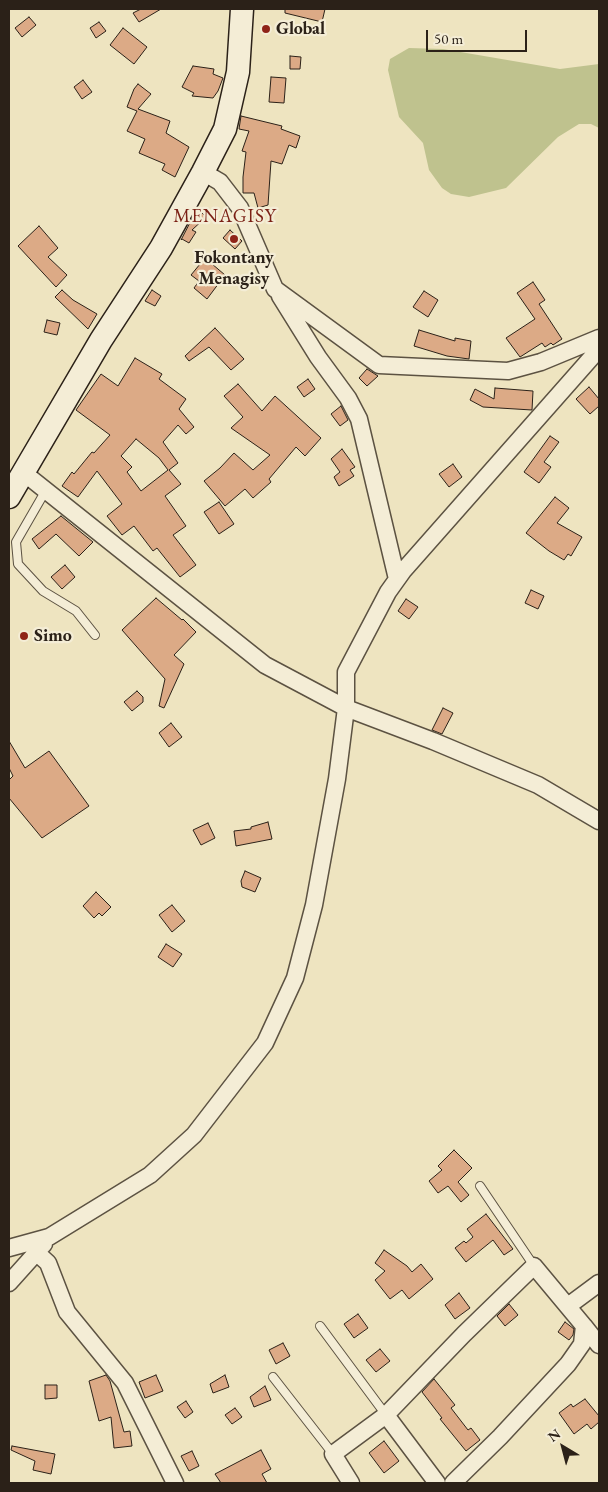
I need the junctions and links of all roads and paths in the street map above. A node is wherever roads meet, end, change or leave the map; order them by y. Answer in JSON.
{"nodes":[{"id":1,"x":242,"y":9,"type":"edge"},
{"id":2,"x":203,"y":172,"type":"junction"},
{"id":3,"x":274,"y":288,"type":"junction"},
{"id":4,"x":599,"y":338,"type":"edge"},
{"id":5,"x":599,"y":349,"type":"edge"},
{"id":6,"x":24,"y":473,"type":"junction"},
{"id":7,"x":46,"y":490,"type":"junction"},
{"id":8,"x":9,"y":497,"type":"edge"},
{"id":9,"x":397,"y":579,"type":"junction"},
{"id":10,"x":95,"y":634,"type":"dead end"},
{"id":11,"x":346,"y":708,"type":"junction"},
{"id":12,"x":599,"y":821,"type":"edge"},
{"id":13,"x":480,"y":1186,"type":"dead end"},
{"id":14,"x":50,"y":1237,"type":"junction"},
{"id":15,"x":9,"y":1248,"type":"edge"},
{"id":16,"x":37,"y":1253,"type":"junction"},
{"id":17,"x":534,"y":1266,"type":"junction"},
{"id":18,"x":9,"y":1283,"type":"edge"},
{"id":19,"x":599,"y":1284,"type":"edge"},
{"id":20,"x":568,"y":1306,"type":"junction"},
{"id":21,"x":320,"y":1326,"type":"dead end"},
{"id":22,"x":584,"y":1326,"type":"junction"},
{"id":23,"x":599,"y":1345,"type":"edge"},
{"id":24,"x":274,"y":1377,"type":"dead end"},
{"id":25,"x":386,"y":1414,"type":"junction"},
{"id":26,"x":333,"y":1454,"type":"junction"},
{"id":27,"x":175,"y":1483,"type":"edge"},
{"id":28,"x":351,"y":1483,"type":"edge"},
{"id":29,"x":437,"y":1483,"type":"edge"},
{"id":30,"x":453,"y":1483,"type":"edge"}],
"edges":[{"from":1,"to":2,"type":"main road"},
{"from":2,"to":3,"type":"street"},
{"from":2,"to":6,"type":"main road"},
{"from":3,"to":4,"type":"street"},
{"from":3,"to":9,"type":"street"},
{"from":5,"to":9,"type":"street"},
{"from":6,"to":7,"type":"street"},
{"from":6,"to":8,"type":"main road"},
{"from":7,"to":10,"type":"lane"},
{"from":7,"to":11,"type":"street"},
{"from":9,"to":11,"type":"street"},
{"from":11,"to":12,"type":"street"},
{"from":11,"to":14,"type":"street"},
{"from":13,"to":17,"type":"lane"},
{"from":14,"to":15,"type":"street"},
{"from":14,"to":16,"type":"street"},
{"from":16,"to":18,"type":"street"},
{"from":16,"to":27,"type":"street"},
{"from":17,"to":20,"type":"street"},
{"from":17,"to":25,"type":"street"},
{"from":19,"to":20,"type":"street"},
{"from":20,"to":22,"type":"street"},
{"from":21,"to":25,"type":"lane"},
{"from":22,"to":23,"type":"street"},
{"from":22,"to":30,"type":"street"},
{"from":24,"to":26,"type":"lane"},
{"from":25,"to":26,"type":"street"},
{"from":25,"to":29,"type":"street"},
{"from":26,"to":28,"type":"street"}]}
